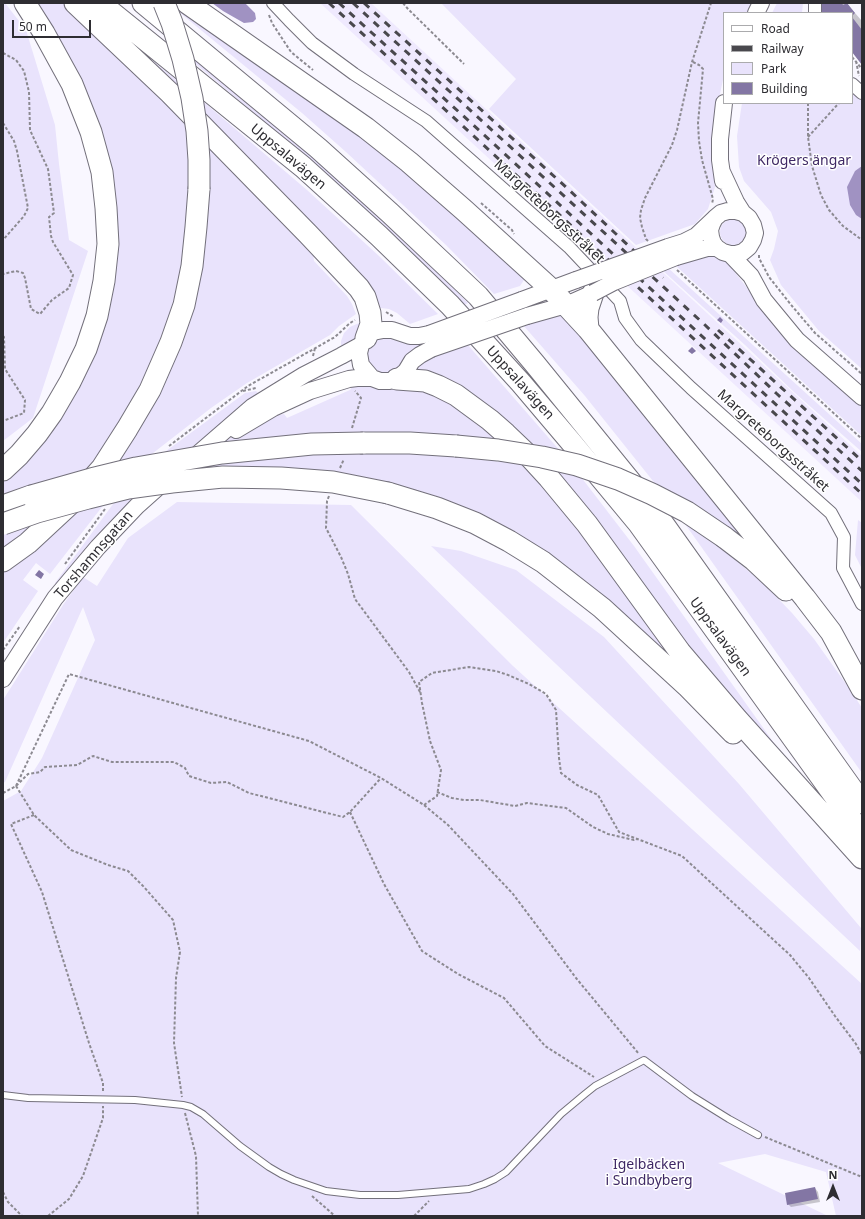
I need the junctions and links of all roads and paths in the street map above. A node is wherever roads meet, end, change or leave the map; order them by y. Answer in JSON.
{"nodes":[{"id":1,"x":25,"y":3,"type":"edge"},
{"id":2,"x":75,"y":3,"type":"edge"},
{"id":3,"x":100,"y":3,"type":"edge"},
{"id":4,"x":143,"y":3,"type":"edge"},
{"id":5,"x":164,"y":3,"type":"edge"},
{"id":6,"x":187,"y":3,"type":"edge"},
{"id":7,"x":273,"y":3,"type":"edge"},
{"id":8,"x":403,"y":3,"type":"edge"},
{"id":9,"x":761,"y":3,"type":"edge"},
{"id":10,"x":756,"y":12,"type":"edge"},
{"id":11,"x":3,"y":53,"type":"edge"},
{"id":12,"x":853,"y":58,"type":"edge"},
{"id":13,"x":692,"y":62,"type":"dead end"},
{"id":14,"x":464,"y":64,"type":"dead end"},
{"id":15,"x":862,"y":69,"type":"edge"},
{"id":16,"x":853,"y":85,"type":"edge"},
{"id":17,"x":862,"y":93,"type":"edge"},
{"id":18,"x":724,"y":104,"type":"edge"},
{"id":19,"x":808,"y":104,"type":"edge"},
{"id":20,"x":838,"y":104,"type":"edge"},
{"id":21,"x":3,"y":123,"type":"edge"},
{"id":22,"x":808,"y":138,"type":"junction"},
{"id":23,"x":722,"y":172,"type":"junction"},
{"id":24,"x":743,"y":213,"type":"junction"},
{"id":25,"x":716,"y":214,"type":"junction"},
{"id":26,"x":3,"y":240,"type":"edge"},
{"id":27,"x":862,"y":240,"type":"edge"},
{"id":28,"x":754,"y":249,"type":"junction"},
{"id":29,"x":723,"y":251,"type":"junction"},
{"id":30,"x":672,"y":252,"type":"junction"},
{"id":31,"x":3,"y":275,"type":"edge"},
{"id":32,"x":752,"y":276,"type":"junction"},
{"id":33,"x":550,"y":289,"type":"junction"},
{"id":34,"x":593,"y":293,"type":"junction"},
{"id":35,"x":566,"y":305,"type":"junction"},
{"id":36,"x":588,"y":329,"type":"junction"},
{"id":37,"x":3,"y":336,"type":"edge"},
{"id":38,"x":364,"y":341,"type":"junction"},
{"id":39,"x":430,"y":341,"type":"junction"},
{"id":40,"x":315,"y":348,"type":"dead end"},
{"id":41,"x":310,"y":359,"type":"dead end"},
{"id":42,"x":862,"y":374,"type":"edge"},
{"id":43,"x":372,"y":378,"type":"junction"},
{"id":44,"x":397,"y":380,"type":"junction"},
{"id":45,"x":258,"y":388,"type":"dead end"},
{"id":46,"x":241,"y":391,"type":"dead end"},
{"id":47,"x":862,"y":397,"type":"edge"},
{"id":48,"x":3,"y":421,"type":"edge"},
{"id":49,"x":205,"y":448,"type":"junction"},
{"id":50,"x":3,"y":470,"type":"edge"},
{"id":51,"x":331,"y":493,"type":"dead end"},
{"id":52,"x":3,"y":506,"type":"edge"},
{"id":53,"x":3,"y":524,"type":"edge"},
{"id":54,"x":3,"y":562,"type":"edge"},
{"id":55,"x":862,"y":604,"type":"edge"},
{"id":56,"x":3,"y":679,"type":"edge"},
{"id":57,"x":862,"y":690,"type":"edge"},
{"id":58,"x":421,"y":694,"type":"junction"},
{"id":59,"x":381,"y":778,"type":"junction"},
{"id":60,"x":16,"y":786,"type":"junction"},
{"id":61,"x":437,"y":792,"type":"junction"},
{"id":62,"x":3,"y":793,"type":"edge"},
{"id":63,"x":862,"y":803,"type":"edge"},
{"id":64,"x":424,"y":804,"type":"junction"},
{"id":65,"x":350,"y":812,"type":"junction"},
{"id":66,"x":34,"y":815,"type":"junction"},
{"id":67,"x":862,"y":834,"type":"edge"},
{"id":68,"x":638,"y":839,"type":"junction"},
{"id":69,"x":862,"y":858,"type":"edge"},
{"id":70,"x":862,"y":868,"type":"edge"},
{"id":71,"x":862,"y":1055,"type":"edge"},
{"id":72,"x":644,"y":1060,"type":"junction"},
{"id":73,"x":602,"y":1082,"type":"junction"},
{"id":74,"x":3,"y":1094,"type":"edge"},
{"id":75,"x":103,"y":1098,"type":"junction"},
{"id":76,"x":183,"y":1105,"type":"junction"},
{"id":77,"x":758,"y":1135,"type":"joint"},
{"id":78,"x":862,"y":1177,"type":"edge"},
{"id":79,"x":438,"y":1191,"type":"junction"},
{"id":80,"x":3,"y":1192,"type":"edge"},
{"id":81,"x":311,"y":1195,"type":"dead end"},
{"id":82,"x":22,"y":1216,"type":"edge"},
{"id":83,"x":48,"y":1216,"type":"edge"},
{"id":84,"x":198,"y":1216,"type":"edge"},
{"id":85,"x":335,"y":1216,"type":"edge"},
{"id":86,"x":414,"y":1216,"type":"edge"}],
"edges":[{"from":1,"to":50,"type":"highway"},
{"from":2,"to":38,"type":"highway"},
{"from":3,"to":67,"type":"highway","name":"Uppsalavägen"},
{"from":4,"to":63,"type":"highway","name":"Uppsalavägen"},
{"from":5,"to":54,"type":"highway","bridge":true},
{"from":6,"to":33,"type":"highway"},
{"from":7,"to":55,"type":"street","name":"Margreteborgsstråket"},
{"from":8,"to":14,"type":"path"},
{"from":9,"to":10,"type":"street"},
{"from":11,"to":31,"type":"path"},
{"from":12,"to":15,"type":"path"},
{"from":13,"to":25,"type":"path"},
{"from":16,"to":17,"type":"street"},
{"from":18,"to":23,"type":"street"},
{"from":19,"to":22,"type":"path"},
{"from":20,"to":22,"type":"path"},
{"from":21,"to":26,"type":"path"},
{"from":22,"to":27,"type":"path"},
{"from":23,"to":24,"type":"street"},
{"from":23,"to":25,"type":"street"},
{"from":24,"to":25,"type":"street"},
{"from":24,"to":28,"type":"street"},
{"from":25,"to":29,"type":"street"},
{"from":25,"to":30,"type":"street"},
{"from":28,"to":29,"type":"street"},
{"from":28,"to":32,"type":"street"},
{"from":28,"to":42,"type":"path"},
{"from":29,"to":30,"type":"street"},
{"from":29,"to":32,"type":"street"},
{"from":30,"to":33,"type":"street","bridge":true},
{"from":30,"to":34,"type":"street","bridge":true},
{"from":32,"to":47,"type":"street"},
{"from":33,"to":35,"type":"highway"},
{"from":33,"to":39,"type":"street","bridge":true},
{"from":34,"to":35,"type":"street"},
{"from":34,"to":36,"type":"highway"},
{"from":35,"to":36,"type":"highway"},
{"from":35,"to":39,"type":"street","bridge":true},
{"from":36,"to":57,"type":"highway"},
{"from":37,"to":48,"type":"path"},
{"from":38,"to":39,"type":"street","name":"Torshamnsgatan"},
{"from":38,"to":43,"type":"street"},
{"from":38,"to":49,"type":"street","name":"Torshamnsgatan"},
{"from":39,"to":44,"type":"street"},
{"from":40,"to":41,"type":"path"},
{"from":43,"to":44,"type":"street","name":"Torshamnsgatan"},
{"from":43,"to":49,"type":"street","name":"Torshamnsgatan"},
{"from":44,"to":69,"type":"highway"},
{"from":45,"to":46,"type":"path"},
{"from":49,"to":56,"type":"street","name":"Torshamnsgatan"},
{"from":51,"to":58,"type":"path"},
{"from":52,"to":57,"type":"highway","bridge":true},
{"from":53,"to":70,"type":"highway","bridge":true},
{"from":58,"to":61,"type":"path"},
{"from":58,"to":68,"type":"path"},
{"from":59,"to":60,"type":"path"},
{"from":59,"to":64,"type":"path"},
{"from":59,"to":65,"type":"path"},
{"from":60,"to":62,"type":"path"},
{"from":60,"to":65,"type":"path"},
{"from":60,"to":66,"type":"path"},
{"from":61,"to":64,"type":"path"},
{"from":61,"to":68,"type":"path"},
{"from":64,"to":72,"type":"path"},
{"from":65,"to":73,"type":"path"},
{"from":66,"to":75,"type":"path"},
{"from":66,"to":76,"type":"path"},
{"from":68,"to":71,"type":"path"},
{"from":72,"to":73,"type":"lane"},
{"from":72,"to":77,"type":"lane"},
{"from":73,"to":79,"type":"lane"},
{"from":74,"to":75,"type":"lane"},
{"from":75,"to":76,"type":"lane"},
{"from":75,"to":83,"type":"path"},
{"from":76,"to":79,"type":"lane"},
{"from":76,"to":84,"type":"path"},
{"from":77,"to":78,"type":"path"},
{"from":79,"to":86,"type":"path"},
{"from":80,"to":82,"type":"path"},
{"from":81,"to":85,"type":"path"}]}
